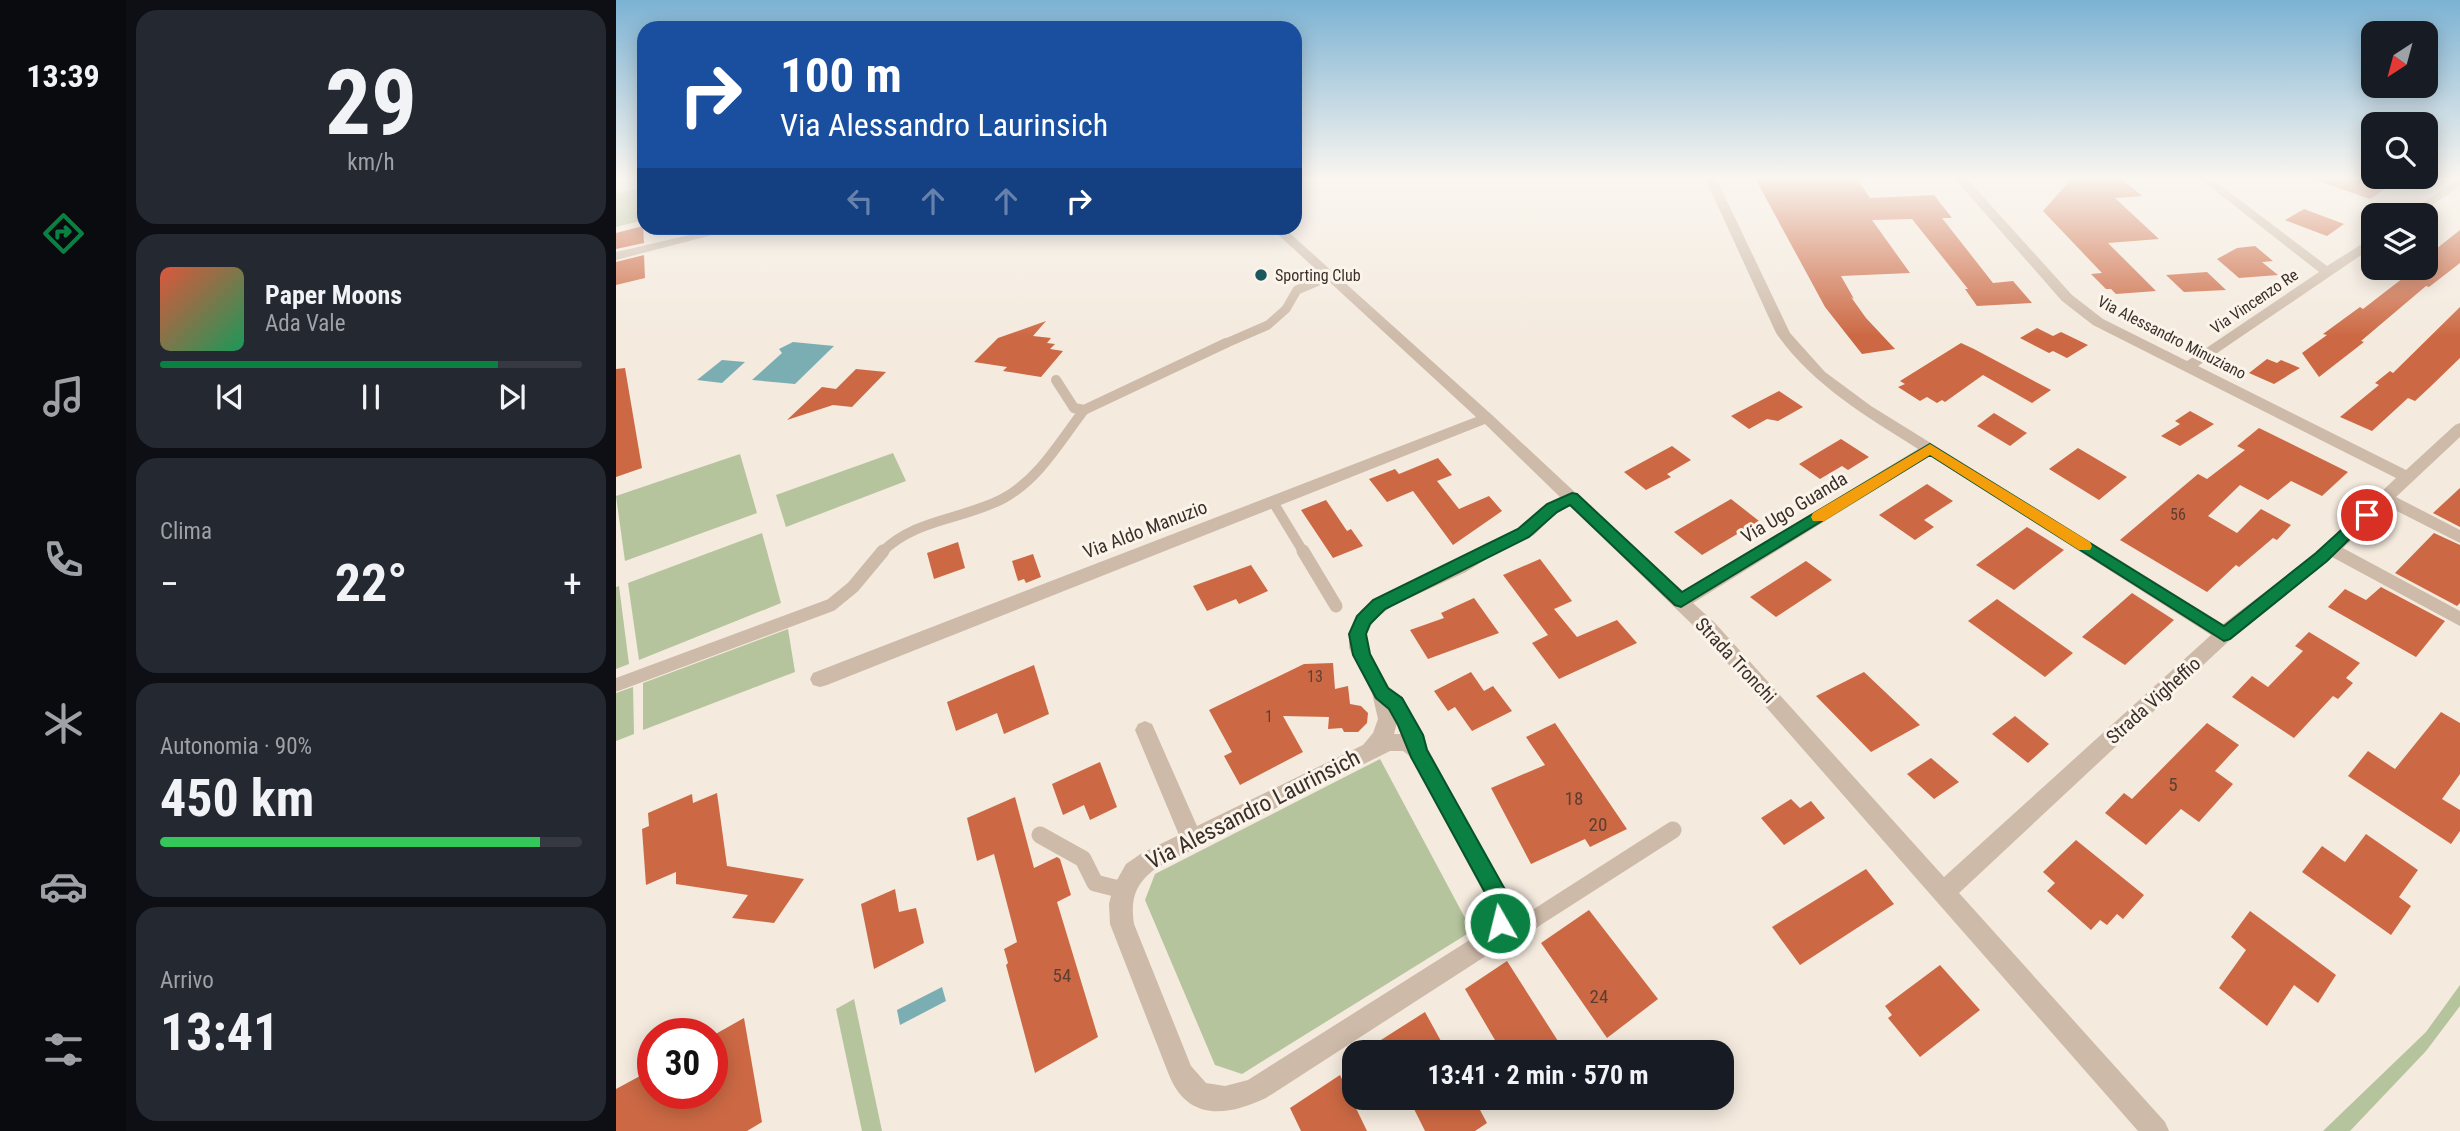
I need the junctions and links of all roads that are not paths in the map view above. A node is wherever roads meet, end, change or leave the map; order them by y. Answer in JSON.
{"nodes":[{"id":1,"x":1735,"y":231,"type":"edge"},
{"id":2,"x":2007,"y":231,"type":"edge"},
{"id":3,"x":2273,"y":231,"type":"edge"},
{"id":4,"x":704,"y":235,"type":"edge"},
{"id":5,"x":1285,"y":235,"type":"edge"},
{"id":6,"x":2361,"y":249,"type":"edge"},
{"id":7,"x":616,"y":256,"type":"edge"},
{"id":8,"x":2327,"y":272,"type":"junction"},
{"id":9,"x":1330,"y":276,"type":"junction"},
{"id":10,"x":2189,"y":366,"type":"junction"},
{"id":11,"x":1056,"y":380,"type":"dead end"},
{"id":12,"x":1084,"y":410,"type":"junction"},
{"id":13,"x":1487,"y":418,"type":"junction"},
{"id":14,"x":2460,"y":428,"type":"edge"},
{"id":15,"x":1930,"y":449,"type":"junction"},
{"id":16,"x":2407,"y":477,"type":"junction"},
{"id":17,"x":1572,"y":498,"type":"junction"},
{"id":18,"x":2385,"y":498,"type":"junction"},
{"id":19,"x":1273,"y":502,"type":"junction"},
{"id":20,"x":2460,"y":537,"type":"edge"},
{"id":21,"x":2330,"y":549,"type":"junction"},
{"id":22,"x":1681,"y":601,"type":"junction"},
{"id":23,"x":1336,"y":606,"type":"dead end"},
{"id":24,"x":2460,"y":619,"type":"edge"},
{"id":25,"x":2224,"y":635,"type":"junction"},
{"id":26,"x":820,"y":679,"type":"dead end"},
{"id":27,"x":616,"y":685,"type":"edge"},
{"id":28,"x":1382,"y":693,"type":"junction"},
{"id":29,"x":1145,"y":730,"type":"dead end"},
{"id":30,"x":1370,"y":749,"type":"junction"},
{"id":31,"x":1418,"y":751,"type":"junction"},
{"id":32,"x":1673,"y":830,"type":"dead end"},
{"id":33,"x":1040,"y":835,"type":"dead end"},
{"id":34,"x":1192,"y":839,"type":"junction"},
{"id":35,"x":1123,"y":890,"type":"junction"},
{"id":36,"x":1943,"y":892,"type":"junction"},
{"id":37,"x":1500,"y":923,"type":"junction"},
{"id":38,"x":2156,"y":1131,"type":"edge"}],
"edges":[{"from":1,"to":15,"type":"street"},
{"from":2,"to":10,"type":"street","name":"Via Alessandro Minuziano"},
{"from":3,"to":8,"type":"street"},
{"from":4,"to":7,"type":"street"},
{"from":5,"to":9,"type":"street","name":"Strada Tronchi"},
{"from":6,"to":8,"type":"street","name":"Via Vincenzo Re"},
{"from":8,"to":10,"type":"street","name":"Via Vincenzo Re"},
{"from":9,"to":12,"type":"lane"},
{"from":9,"to":13,"type":"street","name":"Strada Tronchi"},
{"from":10,"to":16,"type":"street","name":"Via Alessandro Minuziano"},
{"from":11,"to":12,"type":"lane"},
{"from":12,"to":27,"type":"lane"},
{"from":13,"to":17,"type":"street","name":"Strada Tronchi"},
{"from":13,"to":19,"type":"street","name":"Via Aldo Manuzio"},
{"from":14,"to":16,"type":"street","name":"Strada Vigheffio"},
{"from":15,"to":22,"type":"street","name":"Via Ugo Guanda"},
{"from":15,"to":25,"type":"street"},
{"from":16,"to":18,"type":"street","name":"Strada Vigheffio"},
{"from":17,"to":22,"type":"street","name":"Strada Tronchi"},
{"from":17,"to":28,"type":"street","name":"Via Alessandro Laurinsich"},
{"from":18,"to":20,"type":"street"},
{"from":18,"to":21,"type":"street","name":"Strada Vigheffio"},
{"from":19,"to":23,"type":"lane"},
{"from":19,"to":26,"type":"street","name":"Via Aldo Manuzio"},
{"from":21,"to":24,"type":"street"},
{"from":21,"to":25,"type":"street","name":"Strada Vigheffio"},
{"from":22,"to":36,"type":"street","name":"Strada Tronchi"},
{"from":25,"to":36,"type":"street","name":"Strada Vigheffio"},
{"from":28,"to":30,"type":"street","name":"Via Alessandro Laurinsich"},
{"from":28,"to":31,"type":"street","name":"Via Alessandro Laurinsich"},
{"from":29,"to":34,"type":"street"},
{"from":30,"to":31,"type":"street","name":"Via Alessandro Laurinsich"},
{"from":30,"to":34,"type":"street","name":"Via Alessandro Laurinsich"},
{"from":31,"to":37,"type":"street","name":"Via Alessandro Laurinsich"},
{"from":32,"to":37,"type":"lane"},
{"from":33,"to":35,"type":"lane"},
{"from":34,"to":35,"type":"street","name":"Via Alessandro Laurinsich"},
{"from":35,"to":37,"type":"street"},
{"from":36,"to":38,"type":"street","name":"Strada Tronchi"}]}
